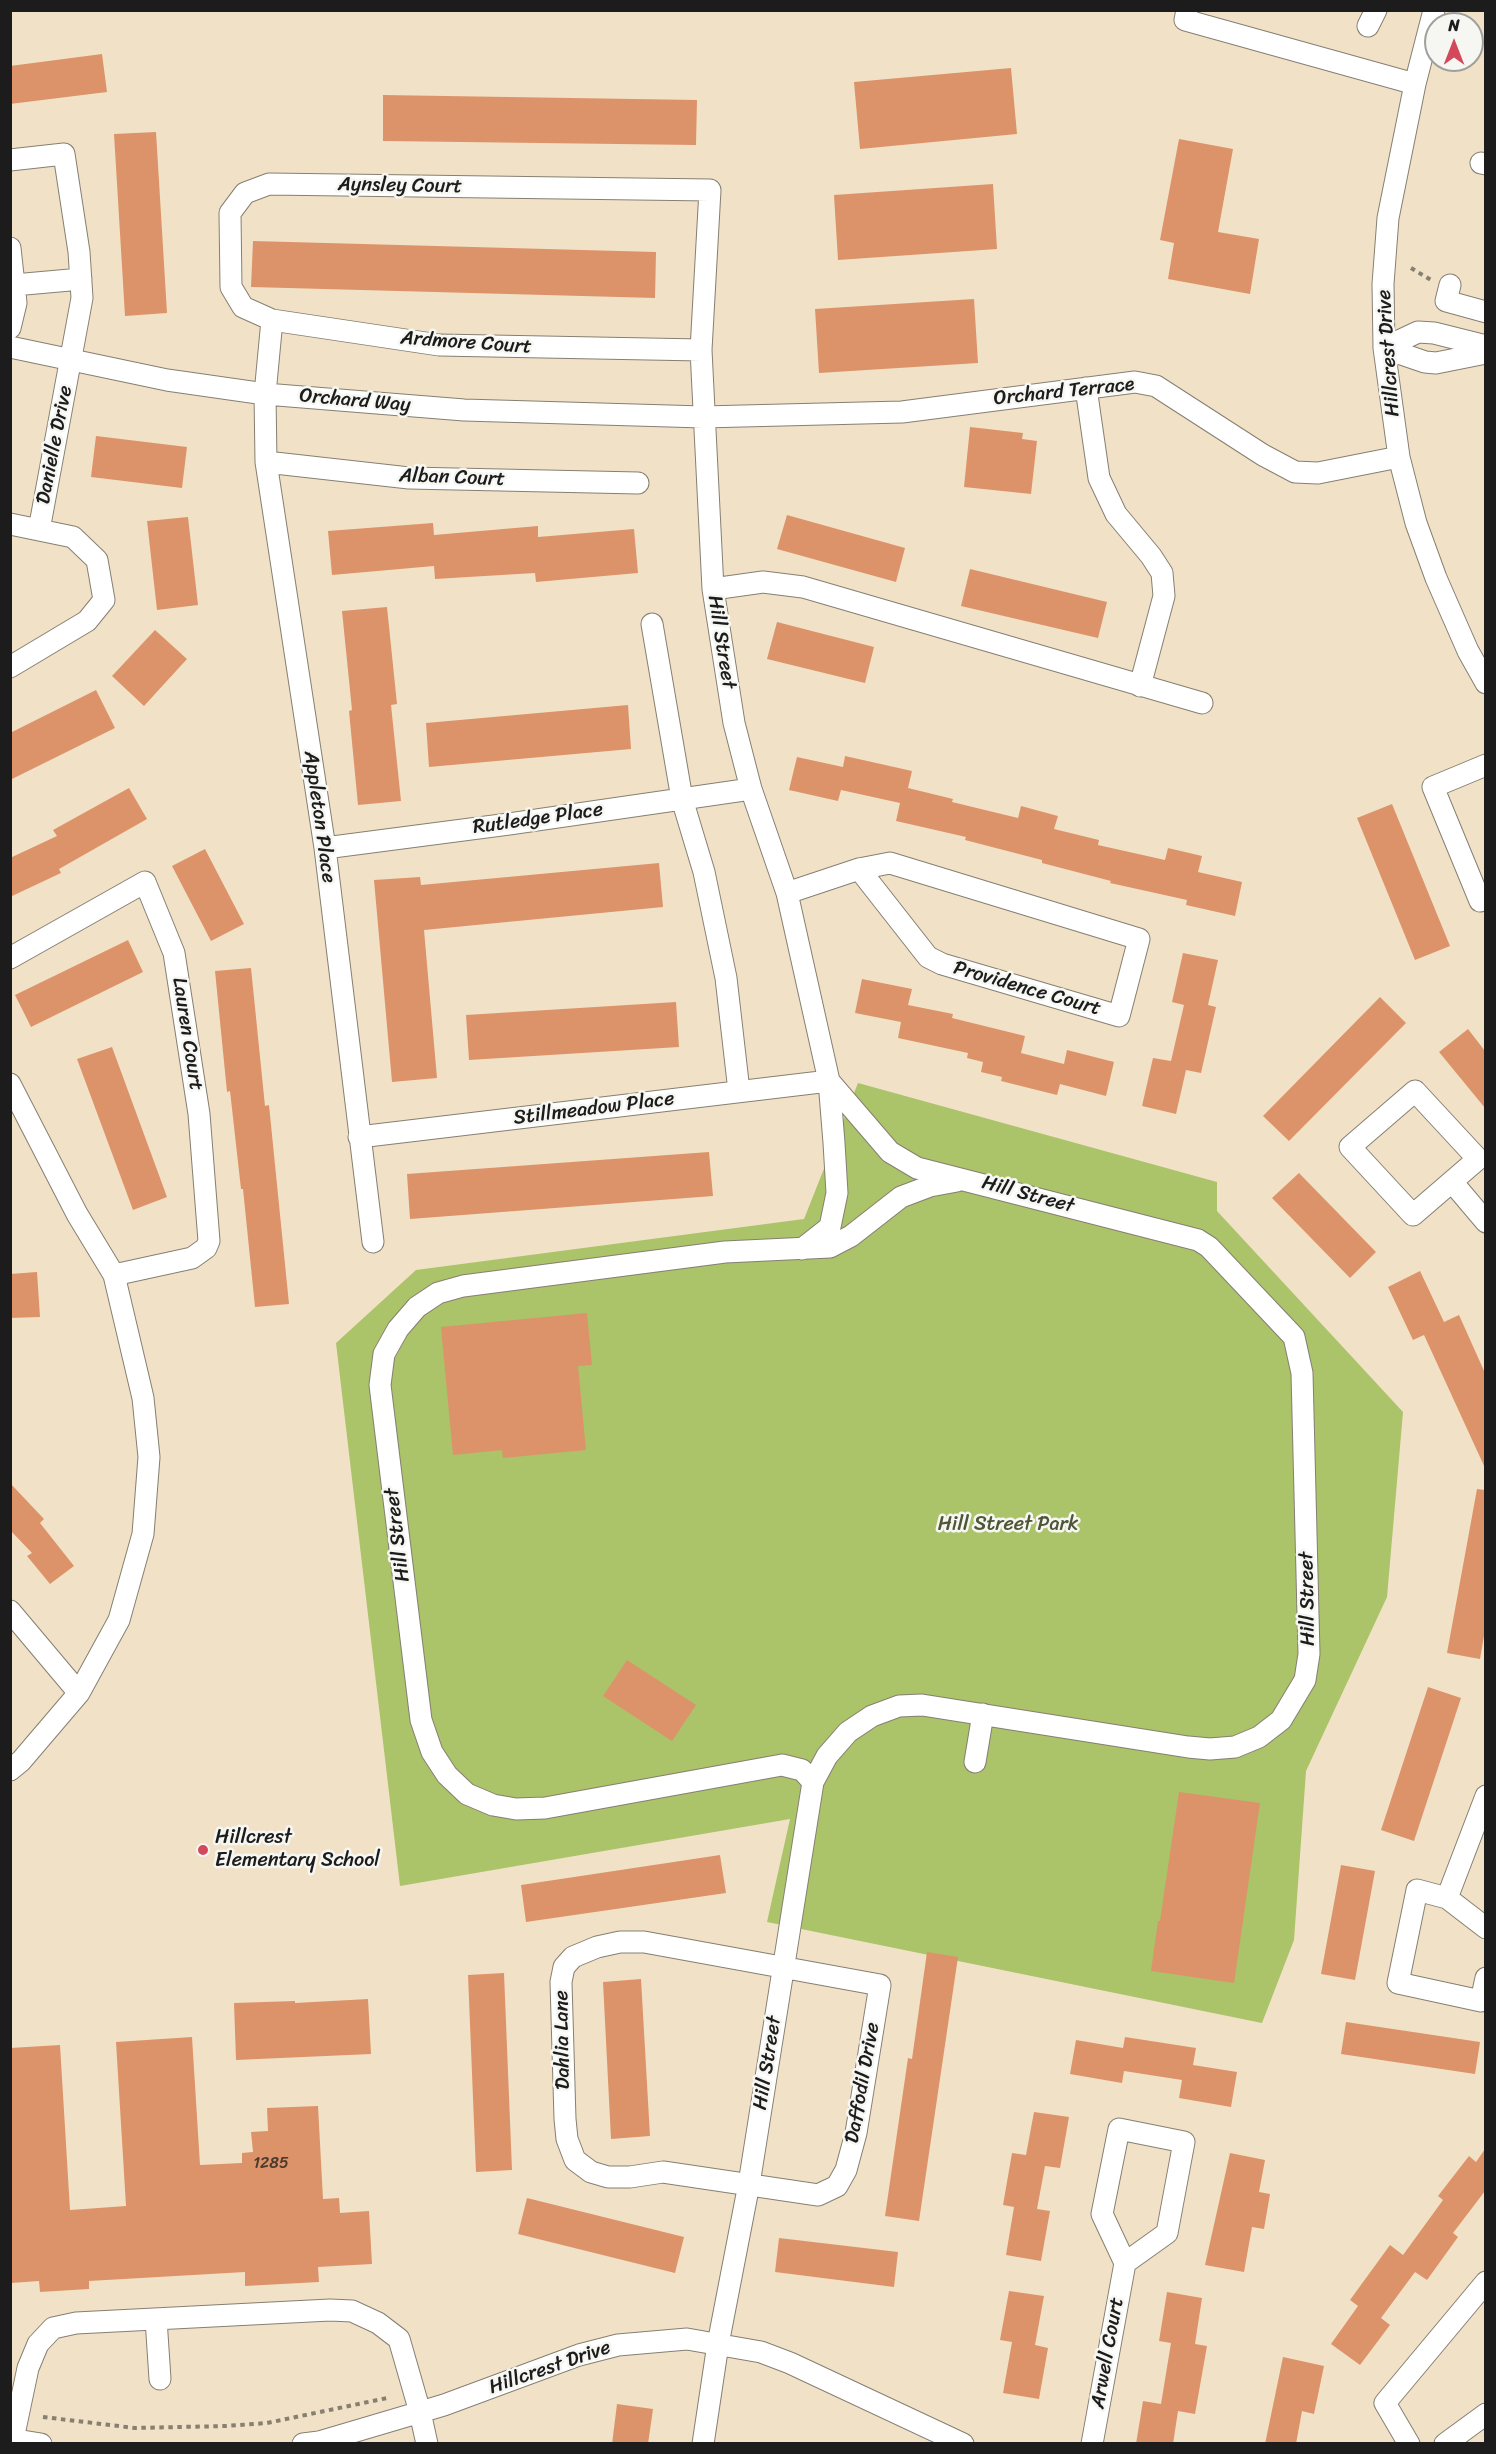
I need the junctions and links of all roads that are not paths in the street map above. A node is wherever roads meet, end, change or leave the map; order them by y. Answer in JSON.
{"nodes":[{"id":1,"x":1187,"y":10,"type":"edge"},
{"id":2,"x":1434,"y":10,"type":"edge"},
{"id":3,"x":1415,"y":84,"type":"junction"},
{"id":4,"x":10,"y":160,"type":"edge"},
{"id":5,"x":710,"y":190,"type":"joint"},
{"id":6,"x":10,"y":248,"type":"edge"},
{"id":7,"x":81,"y":279,"type":"junction"},
{"id":8,"x":1442,"y":284,"type":"road end"},
{"id":9,"x":14,"y":285,"type":"junction"},
{"id":10,"x":1485,"y":312,"type":"edge"},
{"id":11,"x":272,"y":320,"type":"junction"},
{"id":12,"x":10,"y":328,"type":"edge"},
{"id":13,"x":1485,"y":346,"type":"edge"},
{"id":14,"x":10,"y":347,"type":"edge"},
{"id":15,"x":1384,"y":348,"type":"junction"},
{"id":16,"x":701,"y":350,"type":"junction"},
{"id":17,"x":1485,"y":353,"type":"edge"},
{"id":18,"x":71,"y":359,"type":"junction"},
{"id":19,"x":1086,"y":388,"type":"junction"},
{"id":20,"x":265,"y":394,"type":"junction"},
{"id":21,"x":703,"y":417,"type":"junction"},
{"id":22,"x":1399,"y":456,"type":"junction"},
{"id":23,"x":266,"y":462,"type":"junction"},
{"id":24,"x":638,"y":483,"type":"dead end"},
{"id":25,"x":10,"y":524,"type":"edge"},
{"id":26,"x":39,"y":530,"type":"junction"},
{"id":27,"x":713,"y":589,"type":"junction"},
{"id":28,"x":652,"y":624,"type":"dead end"},
{"id":29,"x":10,"y":667,"type":"edge"},
{"id":30,"x":1485,"y":683,"type":"edge"},
{"id":31,"x":1140,"y":686,"type":"junction"},
{"id":32,"x":1202,"y":704,"type":"dead end"},
{"id":33,"x":1484,"y":770,"type":"edge"},
{"id":34,"x":752,"y":789,"type":"junction"},
{"id":35,"x":682,"y":799,"type":"junction"},
{"id":36,"x":325,"y":848,"type":"junction"},
{"id":37,"x":858,"y":869,"type":"junction"},
{"id":38,"x":787,"y":893,"type":"junction"},
{"id":39,"x":1485,"y":896,"type":"edge"},
{"id":40,"x":10,"y":958,"type":"edge"},
{"id":41,"x":829,"y":1081,"type":"junction"},
{"id":42,"x":10,"y":1084,"type":"edge"},
{"id":43,"x":739,"y":1091,"type":"junction"},
{"id":44,"x":359,"y":1137,"type":"junction"},
{"id":45,"x":965,"y":1179,"type":"junction"},
{"id":46,"x":1453,"y":1183,"type":"junction"},
{"id":47,"x":1485,"y":1222,"type":"edge"},
{"id":48,"x":373,"y":1242,"type":"dead end"},
{"id":49,"x":802,"y":1249,"type":"junction"},
{"id":50,"x":114,"y":1275,"type":"junction"},
{"id":51,"x":10,"y":1611,"type":"edge"},
{"id":52,"x":79,"y":1693,"type":"junction"},
{"id":53,"x":983,"y":1714,"type":"junction"},
{"id":54,"x":975,"y":1762,"type":"dead end"},
{"id":55,"x":10,"y":1770,"type":"edge"},
{"id":56,"x":813,"y":1782,"type":"junction"},
{"id":57,"x":1485,"y":1796,"type":"edge"},
{"id":58,"x":1447,"y":1898,"type":"junction"},
{"id":59,"x":1485,"y":1928,"type":"edge"},
{"id":60,"x":783,"y":1966,"type":"junction"},
{"id":61,"x":1485,"y":1978,"type":"edge"},
{"id":62,"x":749,"y":2184,"type":"junction"},
{"id":63,"x":1125,"y":2263,"type":"junction"},
{"id":64,"x":1485,"y":2282,"type":"edge"},
{"id":65,"x":156,"y":2319,"type":"junction"},
{"id":66,"x":718,"y":2344,"type":"junction"},
{"id":67,"x":159,"y":2379,"type":"dead end"},
{"id":68,"x":420,"y":2412,"type":"junction"},
{"id":69,"x":1485,"y":2414,"type":"edge"},
{"id":70,"x":12,"y":2441,"type":"edge"},
{"id":71,"x":41,"y":2444,"type":"edge"},
{"id":72,"x":303,"y":2444,"type":"edge"},
{"id":73,"x":427,"y":2444,"type":"edge"},
{"id":74,"x":703,"y":2444,"type":"edge"},
{"id":75,"x":963,"y":2444,"type":"edge"},
{"id":76,"x":1092,"y":2444,"type":"edge"},
{"id":77,"x":1409,"y":2444,"type":"edge"},
{"id":78,"x":1445,"y":2444,"type":"edge"}],
"edges":[{"from":1,"to":3,"type":"street"},
{"from":2,"to":3,"type":"street","name":"Hillcrest Drive"},
{"from":3,"to":15,"type":"street","name":"Hillcrest Drive"},
{"from":4,"to":7,"type":"street","name":"Danielle Drive"},
{"from":5,"to":11,"type":"street","name":"Aynsley Court"},
{"from":5,"to":16,"type":"street","name":"Hill Street"},
{"from":6,"to":9,"type":"street"},
{"from":7,"to":9,"type":"street"},
{"from":7,"to":18,"type":"street","name":"Danielle Drive"},
{"from":8,"to":10,"type":"street"},
{"from":9,"to":12,"type":"street"},
{"from":11,"to":16,"type":"street","name":"Ardmore Court"},
{"from":11,"to":20,"type":"street"},
{"from":13,"to":15,"type":"street"},
{"from":14,"to":18,"type":"street","name":"Orchard Way"},
{"from":15,"to":17,"type":"street"},
{"from":15,"to":22,"type":"street","name":"Hillcrest Drive"},
{"from":16,"to":21,"type":"street","name":"Hill Street"},
{"from":18,"to":20,"type":"street","name":"Orchard Way"},
{"from":18,"to":26,"type":"street","name":"Danielle Drive"},
{"from":19,"to":21,"type":"street","name":"Orchard Terrace"},
{"from":19,"to":22,"type":"street","name":"Orchard Terrace"},
{"from":19,"to":31,"type":"street"},
{"from":20,"to":21,"type":"street","name":"Orchard Way"},
{"from":20,"to":23,"type":"street","name":"Appleton Place"},
{"from":21,"to":27,"type":"street","name":"Hill Street"},
{"from":22,"to":30,"type":"street","name":"Hillcrest Drive"},
{"from":23,"to":24,"type":"street","name":"Alban Court"},
{"from":23,"to":36,"type":"street","name":"Appleton Place"},
{"from":25,"to":26,"type":"street","name":"Danielle Drive"},
{"from":26,"to":29,"type":"street","name":"Danielle Drive"},
{"from":27,"to":31,"type":"street"},
{"from":27,"to":34,"type":"street","name":"Hill Street"},
{"from":28,"to":35,"type":"street"},
{"from":31,"to":32,"type":"street"},
{"from":33,"to":39,"type":"street"},
{"from":34,"to":35,"type":"street","name":"Rutledge Place"},
{"from":34,"to":38,"type":"street","name":"Hill Street"},
{"from":35,"to":36,"type":"street","name":"Rutledge Place"},
{"from":35,"to":43,"type":"street"},
{"from":36,"to":44,"type":"street","name":"Appleton Place"},
{"from":37,"to":37,"type":"street","name":"Providence Court"},
{"from":37,"to":38,"type":"street","name":"Providence Court"},
{"from":38,"to":41,"type":"street","name":"Hill Street"},
{"from":40,"to":50,"type":"street","name":"Lauren Court"},
{"from":41,"to":43,"type":"street","name":"Stillmeadow Place"},
{"from":41,"to":45,"type":"street","name":"Hill Street"},
{"from":41,"to":49,"type":"street","name":"Hill Street"},
{"from":42,"to":50,"type":"street"},
{"from":43,"to":44,"type":"street","name":"Stillmeadow Place"},
{"from":44,"to":48,"type":"street","name":"Appleton Place"},
{"from":45,"to":49,"type":"street","name":"Hill Street"},
{"from":45,"to":53,"type":"street","name":"Hill Street"},
{"from":46,"to":46,"type":"street"},
{"from":46,"to":47,"type":"street"},
{"from":49,"to":56,"type":"street","name":"Hill Street"},
{"from":50,"to":52,"type":"street"},
{"from":51,"to":52,"type":"street"},
{"from":52,"to":55,"type":"street"},
{"from":53,"to":54,"type":"street"},
{"from":53,"to":56,"type":"street","name":"Hill Street"},
{"from":56,"to":60,"type":"street","name":"Hill Street"},
{"from":57,"to":58,"type":"street"},
{"from":58,"to":59,"type":"street"},
{"from":58,"to":61,"type":"street"},
{"from":60,"to":62,"type":"street","name":"Hill Street"},
{"from":60,"to":62,"type":"street","name":"Daffodil Drive"},
{"from":60,"to":62,"type":"street","name":"Dahlia Lane"},
{"from":62,"to":66,"type":"street","name":"Hill Street"},
{"from":63,"to":63,"type":"street"},
{"from":63,"to":76,"type":"street","name":"Arwell Court"},
{"from":64,"to":77,"type":"street"},
{"from":65,"to":67,"type":"street"},
{"from":65,"to":68,"type":"street"},
{"from":65,"to":70,"type":"street"},
{"from":66,"to":68,"type":"street","name":"Hillcrest Drive"},
{"from":66,"to":74,"type":"street","name":"Hill Street"},
{"from":66,"to":75,"type":"street","name":"Hillcrest Drive"},
{"from":68,"to":72,"type":"street","name":"Hillcrest Drive"},
{"from":68,"to":73,"type":"street"},
{"from":69,"to":78,"type":"street"},
{"from":70,"to":71,"type":"street"}]}
